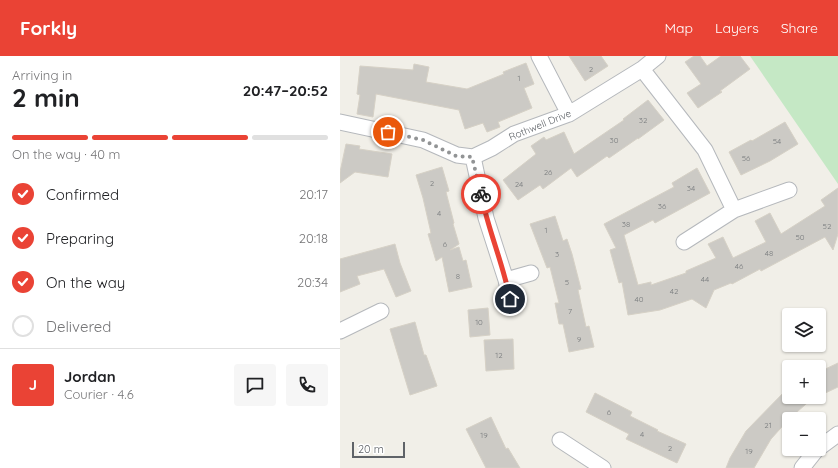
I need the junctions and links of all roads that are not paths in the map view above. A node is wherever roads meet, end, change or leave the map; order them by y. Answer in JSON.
{"nodes":[{"id":1,"x":539,"y":56,"type":"edge"},
{"id":2,"x":658,"y":56,"type":"edge"},
{"id":3,"x":642,"y":69,"type":"junction"},
{"id":4,"x":570,"y":114,"type":"junction"},
{"id":5,"x":340,"y":122,"type":"edge"},
{"id":6,"x":472,"y":157,"type":"junction"},
{"id":7,"x":789,"y":190,"type":"dead end"},
{"id":8,"x":734,"y":210,"type":"junction"},
{"id":9,"x":684,"y":242,"type":"dead end"},
{"id":10,"x":531,"y":273,"type":"dead end"},
{"id":11,"x":506,"y":280,"type":"junction"},
{"id":12,"x":510,"y":299,"type":"dead end"},
{"id":13,"x":381,"y":311,"type":"dead end"},
{"id":14,"x":340,"y":331,"type":"edge"},
{"id":15,"x":838,"y":434,"type":"edge"},
{"id":16,"x":560,"y":440,"type":"dead end"},
{"id":17,"x":826,"y":442,"type":"edge"},
{"id":18,"x":812,"y":456,"type":"edge"},
{"id":19,"x":603,"y":468,"type":"edge"},
{"id":20,"x":802,"y":468,"type":"edge"}],
"edges":[{"from":1,"to":4,"type":"street"},
{"from":2,"to":3,"type":"street","name":"Rothwell Drive"},
{"from":3,"to":4,"type":"street","name":"Rothwell Drive"},
{"from":3,"to":8,"type":"street"},
{"from":4,"to":6,"type":"street","name":"Rothwell Drive"},
{"from":5,"to":6,"type":"street"},
{"from":6,"to":11,"type":"street"},
{"from":7,"to":8,"type":"street"},
{"from":8,"to":9,"type":"street"},
{"from":10,"to":11,"type":"street"},
{"from":11,"to":12,"type":"street"},
{"from":13,"to":14,"type":"street"},
{"from":15,"to":17,"type":"street"},
{"from":16,"to":19,"type":"street"},
{"from":18,"to":20,"type":"street"}]}
